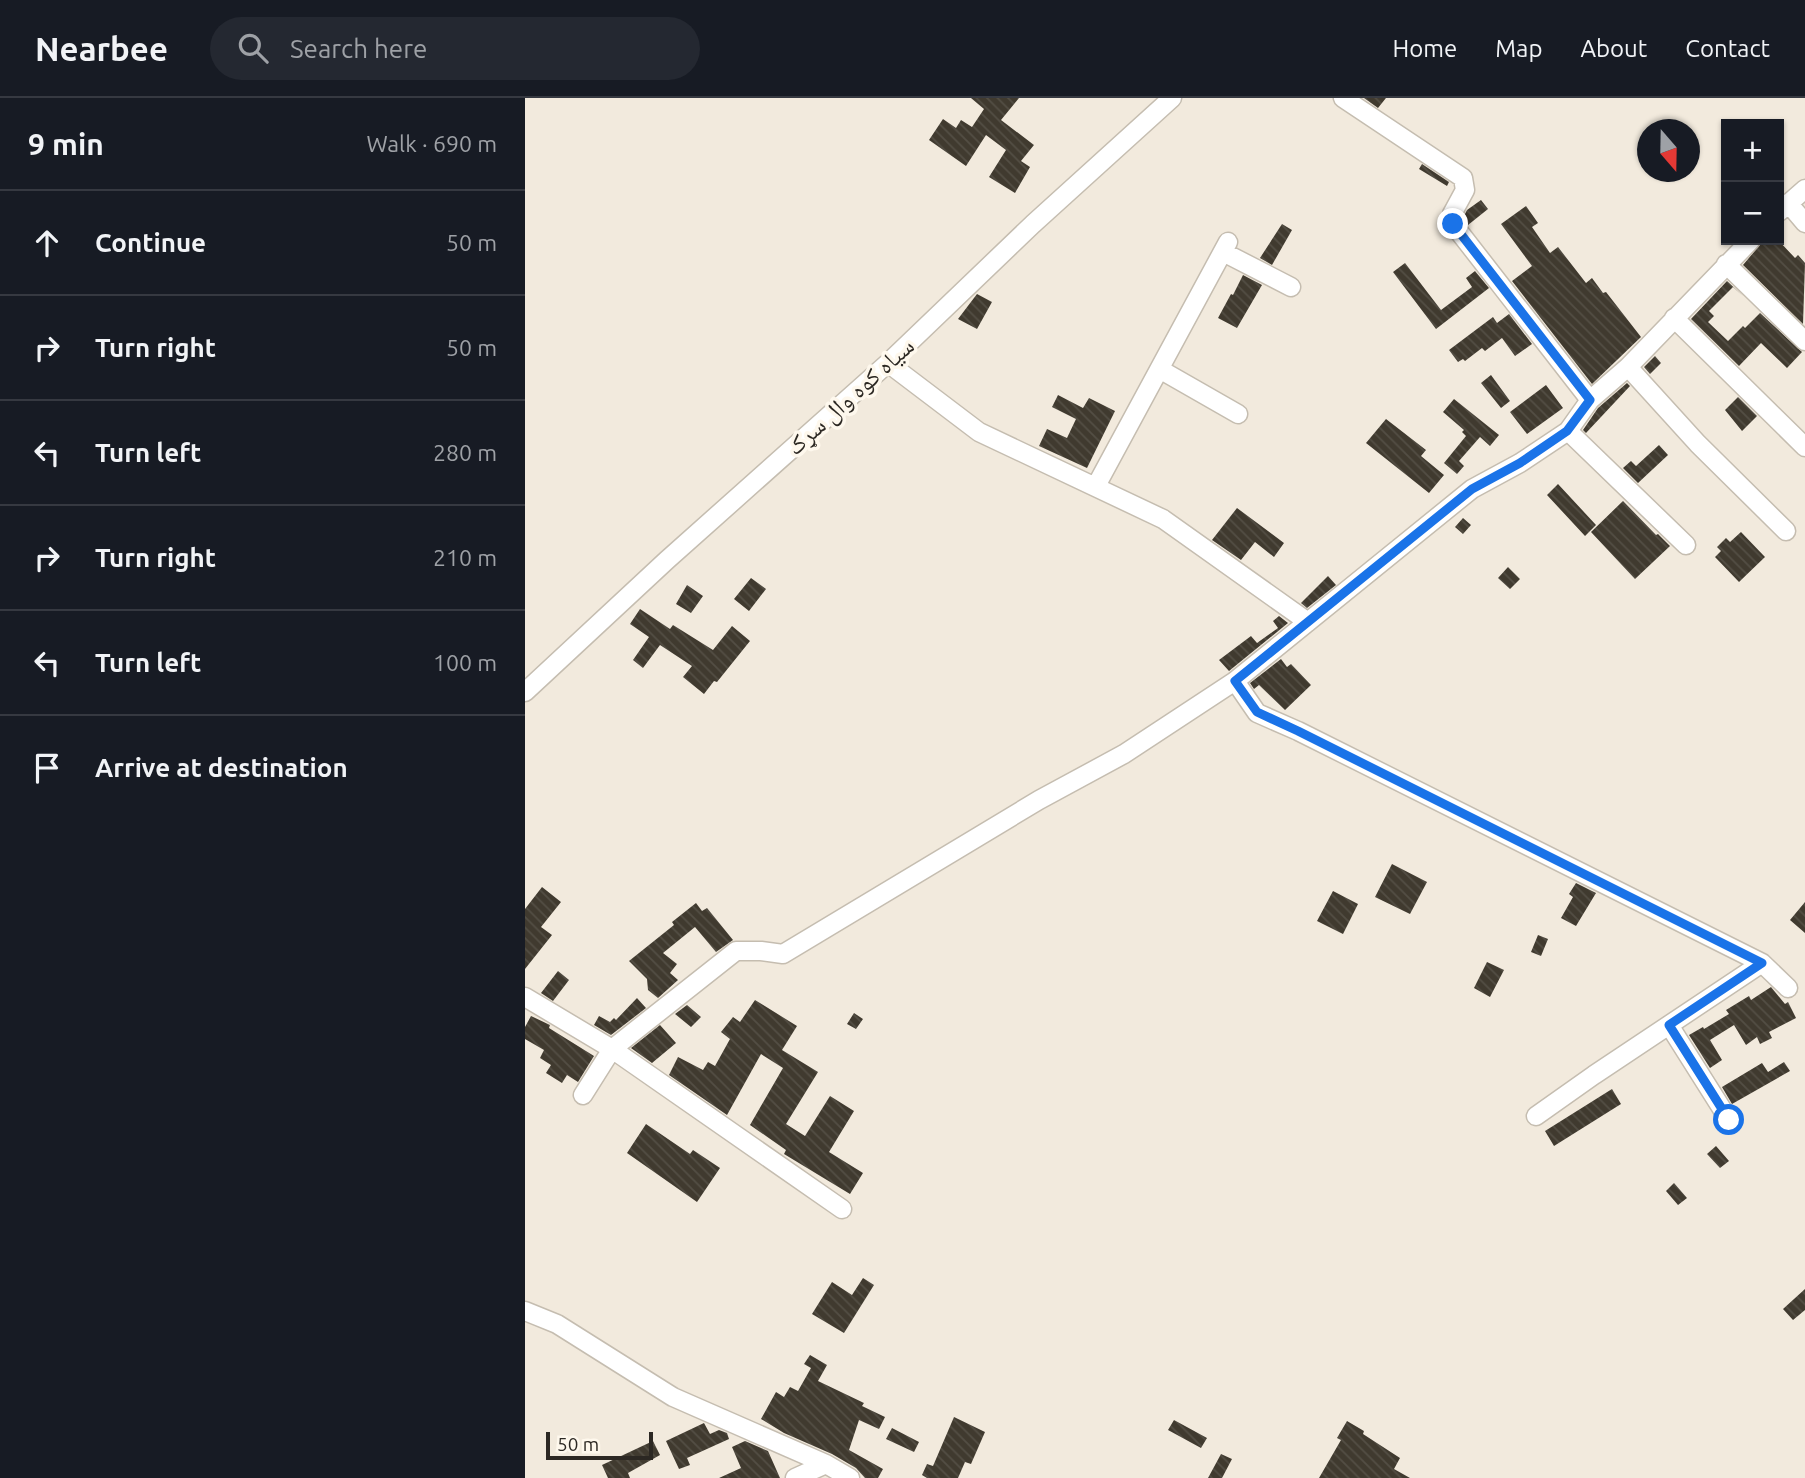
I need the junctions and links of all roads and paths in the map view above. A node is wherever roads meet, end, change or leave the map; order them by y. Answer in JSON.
{"nodes":[{"id":1,"x":1171,"y":98,"type":"edge"},
{"id":2,"x":1343,"y":98,"type":"edge"},
{"id":3,"x":1805,"y":189,"type":"edge"},
{"id":4,"x":1784,"y":207,"type":"edge"},
{"id":5,"x":1784,"y":209,"type":"edge"},
{"id":6,"x":1805,"y":223,"type":"edge"},
{"id":7,"x":1746,"y":245,"type":"edge"},
{"id":8,"x":1726,"y":264,"type":"junction"},
{"id":9,"x":1291,"y":288,"type":"dead end"},
{"id":10,"x":1674,"y":318,"type":"junction"},
{"id":11,"x":1805,"y":341,"type":"edge"},
{"id":12,"x":888,"y":363,"type":"junction"},
{"id":13,"x":1628,"y":367,"type":"junction"},
{"id":14,"x":1161,"y":370,"type":"junction"},
{"id":15,"x":1590,"y":400,"type":"junction"},
{"id":16,"x":1238,"y":414,"type":"dead end"},
{"id":17,"x":1567,"y":431,"type":"junction"},
{"id":18,"x":1805,"y":447,"type":"edge"},
{"id":19,"x":1096,"y":486,"type":"junction"},
{"id":20,"x":1786,"y":531,"type":"dead end"},
{"id":21,"x":1686,"y":545,"type":"dead end"},
{"id":22,"x":1308,"y":622,"type":"junction"},
{"id":23,"x":1235,"y":681,"type":"junction"},
{"id":24,"x":525,"y":692,"type":"edge"},
{"id":25,"x":1762,"y":963,"type":"junction"},
{"id":26,"x":1788,"y":988,"type":"dead end"},
{"id":27,"x":525,"y":997,"type":"edge"},
{"id":28,"x":1669,"y":1025,"type":"junction"},
{"id":29,"x":612,"y":1049,"type":"junction"},
{"id":30,"x":583,"y":1095,"type":"dead end"},
{"id":31,"x":1536,"y":1116,"type":"dead end"},
{"id":32,"x":1729,"y":1120,"type":"dead end"},
{"id":33,"x":842,"y":1209,"type":"dead end"},
{"id":34,"x":525,"y":1311,"type":"edge"},
{"id":35,"x":826,"y":1464,"type":"junction"},
{"id":36,"x":795,"y":1478,"type":"edge"},
{"id":37,"x":850,"y":1478,"type":"edge"}],
"edges":[{"from":1,"to":12,"type":"street","name":"سیاه کوه وال سړک"},
{"from":2,"to":15,"type":"street"},
{"from":3,"to":4,"type":"street"},
{"from":5,"to":6,"type":"street"},
{"from":7,"to":8,"type":"street"},
{"from":8,"to":10,"type":"street"},
{"from":8,"to":11,"type":"street"},
{"from":9,"to":14,"type":"street"},
{"from":10,"to":13,"type":"street"},
{"from":10,"to":18,"type":"street"},
{"from":12,"to":19,"type":"street"},
{"from":12,"to":24,"type":"street","name":"سیاه کوه وال سړک"},
{"from":13,"to":15,"type":"street"},
{"from":13,"to":20,"type":"street"},
{"from":14,"to":16,"type":"street"},
{"from":14,"to":19,"type":"street"},
{"from":15,"to":17,"type":"street"},
{"from":17,"to":21,"type":"street"},
{"from":17,"to":22,"type":"street"},
{"from":19,"to":22,"type":"street"},
{"from":22,"to":23,"type":"street"},
{"from":23,"to":25,"type":"street"},
{"from":23,"to":29,"type":"street"},
{"from":25,"to":26,"type":"street"},
{"from":25,"to":28,"type":"street"},
{"from":27,"to":29,"type":"street"},
{"from":28,"to":31,"type":"street"},
{"from":28,"to":32,"type":"street"},
{"from":29,"to":30,"type":"street"},
{"from":29,"to":33,"type":"street"},
{"from":34,"to":35,"type":"street"},
{"from":35,"to":36,"type":"street"},
{"from":35,"to":37,"type":"street"}]}
